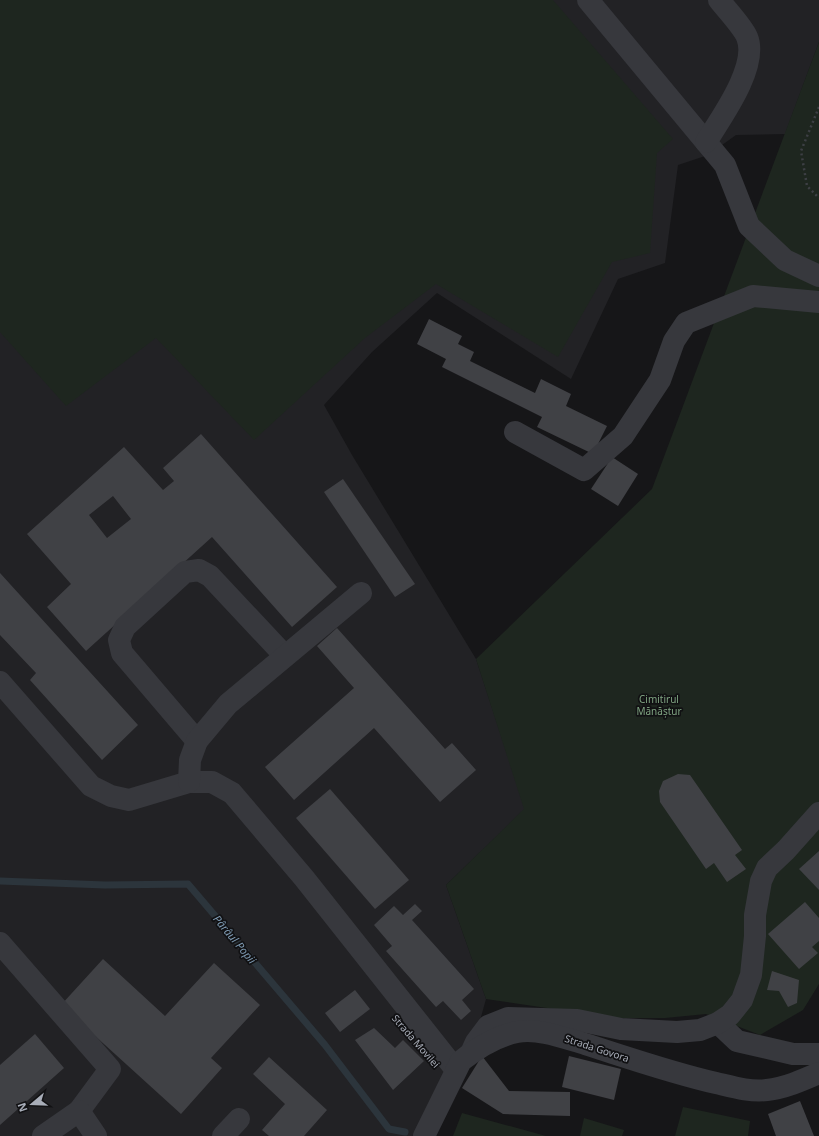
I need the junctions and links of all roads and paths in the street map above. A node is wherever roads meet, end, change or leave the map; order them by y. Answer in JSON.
{"nodes":[{"id":1,"x":588,"y":0,"type":"edge"},
{"id":2,"x":719,"y":0,"type":"edge"},
{"id":3,"x":819,"y":108,"type":"edge"},
{"id":4,"x":706,"y":142,"type":"junction"},
{"id":5,"x":819,"y":198,"type":"edge"},
{"id":6,"x":819,"y":276,"type":"edge"},
{"id":7,"x":819,"y":302,"type":"edge"},
{"id":8,"x":514,"y":432,"type":"dead end"},
{"id":9,"x":361,"y":592,"type":"dead end"},
{"id":10,"x":285,"y":656,"type":"junction"},
{"id":11,"x":0,"y":682,"type":"edge"},
{"id":12,"x":197,"y":741,"type":"junction"},
{"id":13,"x":190,"y":782,"type":"junction"},
{"id":14,"x":819,"y":813,"type":"edge"},
{"id":15,"x":0,"y":943,"type":"edge"},
{"id":16,"x":381,"y":1000,"type":"dead end"},
{"id":17,"x":718,"y":1023,"type":"junction"},
{"id":18,"x":471,"y":1053,"type":"junction"},
{"id":19,"x":819,"y":1054,"type":"edge"},
{"id":20,"x":819,"y":1073,"type":"edge"},
{"id":21,"x":454,"y":1076,"type":"junction"},
{"id":22,"x":79,"y":1111,"type":"junction"},
{"id":23,"x":239,"y":1119,"type":"dead end"},
{"id":24,"x":43,"y":1136,"type":"edge"},
{"id":25,"x":96,"y":1136,"type":"edge"},
{"id":26,"x":223,"y":1136,"type":"edge"},
{"id":27,"x":424,"y":1136,"type":"edge"}],
"edges":[{"from":1,"to":4,"type":"street"},
{"from":2,"to":4,"type":"street"},
{"from":3,"to":5,"type":"path"},
{"from":4,"to":6,"type":"street"},
{"from":7,"to":8,"type":"street"},
{"from":9,"to":10,"type":"street"},
{"from":10,"to":12,"type":"street"},
{"from":10,"to":12,"type":"street"},
{"from":11,"to":13,"type":"street"},
{"from":12,"to":13,"type":"street"},
{"from":13,"to":21,"type":"street"},
{"from":14,"to":17,"type":"street"},
{"from":15,"to":22,"type":"street"},
{"from":16,"to":21,"type":"street","name":"Strada Movilei"},
{"from":17,"to":18,"type":"street"},
{"from":17,"to":19,"type":"street"},
{"from":18,"to":20,"type":"street","name":"Strada Govora"},
{"from":18,"to":21,"type":"street","name":"Strada Govora"},
{"from":21,"to":27,"type":"street","name":"Strada Govora"},
{"from":22,"to":24,"type":"street"},
{"from":22,"to":25,"type":"street"},
{"from":23,"to":26,"type":"street"}]}
